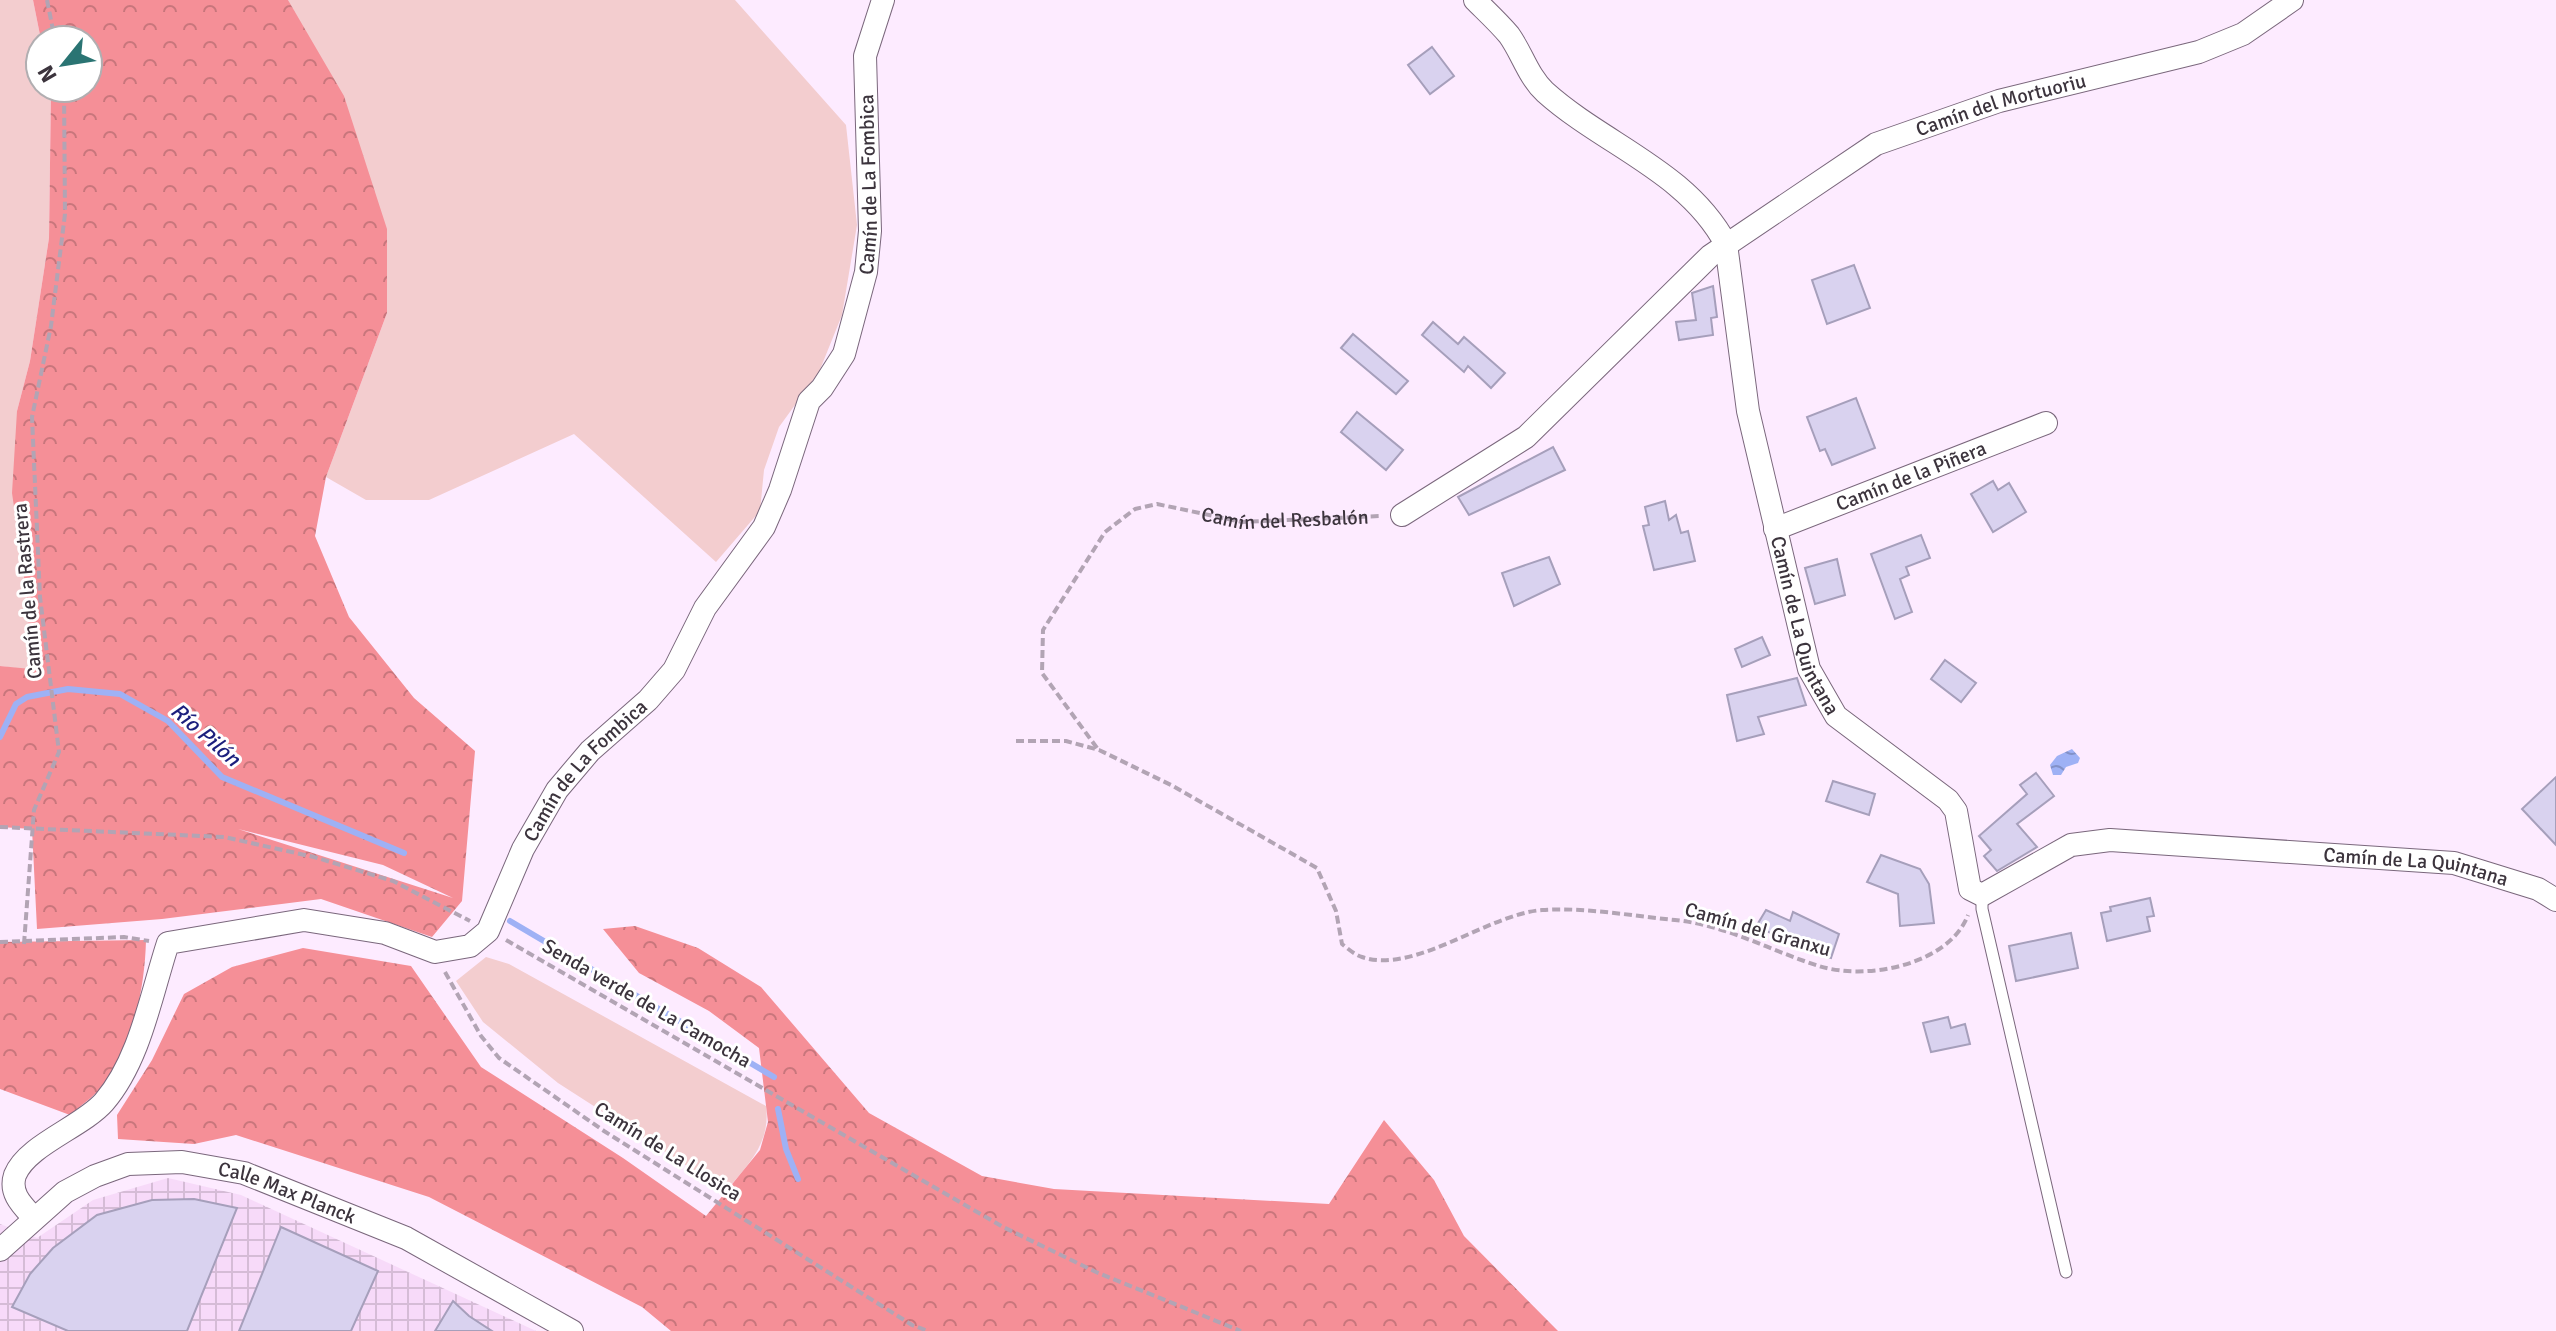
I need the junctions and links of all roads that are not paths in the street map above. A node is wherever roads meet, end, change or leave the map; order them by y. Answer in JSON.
{"nodes":[{"id":1,"x":883,"y":0,"type":"edge"},
{"id":2,"x":1475,"y":0,"type":"edge"},
{"id":3,"x":2292,"y":0,"type":"edge"},
{"id":4,"x":1726,"y":244,"type":"junction"},
{"id":5,"x":2046,"y":423,"type":"dead end"},
{"id":6,"x":1402,"y":515,"type":"road end"},
{"id":7,"x":1775,"y":529,"type":"junction"},
{"id":8,"x":1976,"y":892,"type":"junction"},
{"id":9,"x":2556,"y":900,"type":"edge"},
{"id":10,"x":33,"y":1217,"type":"junction"},
{"id":11,"x":0,"y":1250,"type":"edge"},
{"id":12,"x":2066,"y":1272,"type":"dead end"},
{"id":13,"x":567,"y":1329,"type":"edge"}],
"edges":[{"from":1,"to":10,"type":"street","name":"Camín de La Fombica"},
{"from":2,"to":4,"type":"street","name":"Camín de La Quintana"},
{"from":3,"to":4,"type":"street","name":"Camín del Mortuoriu"},
{"from":4,"to":6,"type":"street"},
{"from":4,"to":7,"type":"street","name":"Camín de La Quintana"},
{"from":5,"to":7,"type":"street","name":"Camín de la Piñera"},
{"from":7,"to":8,"type":"street","name":"Camín de La Quintana"},
{"from":8,"to":9,"type":"street","name":"Camín de La Quintana"},
{"from":8,"to":12,"type":"lane"},
{"from":10,"to":11,"type":"street","name":"Calle Max Planck"},
{"from":10,"to":13,"type":"street","name":"Calle Max Planck"}]}
